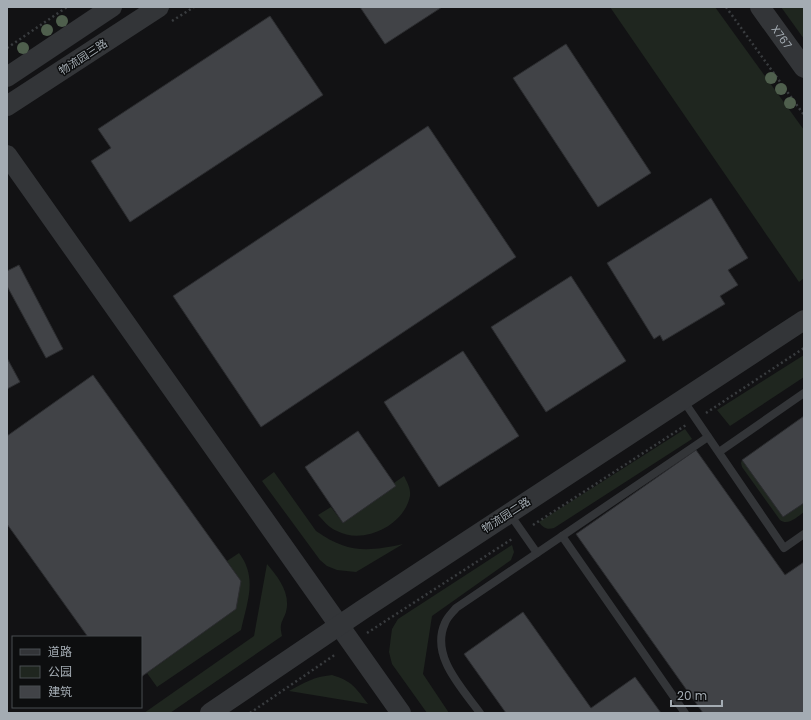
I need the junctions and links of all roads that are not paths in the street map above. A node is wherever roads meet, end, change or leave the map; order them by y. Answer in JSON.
{"nodes":[{"id":1,"x":112,"y":7,"type":"edge"},
{"id":2,"x":159,"y":7,"type":"edge"},
{"id":3,"x":760,"y":7,"type":"edge"},
{"id":4,"x":804,"y":68,"type":"edge"},
{"id":5,"x":7,"y":77,"type":"edge"},
{"id":6,"x":7,"y":106,"type":"edge"},
{"id":7,"x":7,"y":155,"type":"edge"},
{"id":8,"x":804,"y":320,"type":"edge"},
{"id":9,"x":804,"y":393,"type":"edge"},
{"id":10,"x":683,"y":399,"type":"junction"},
{"id":11,"x":708,"y":437,"type":"junction"},
{"id":12,"x":719,"y":452,"type":"junction"},
{"id":13,"x":509,"y":513,"type":"junction"},
{"id":14,"x":804,"y":534,"type":"edge"},
{"id":15,"x":562,"y":536,"type":"junction"},
{"id":16,"x":537,"y":553,"type":"junction"},
{"id":17,"x":339,"y":626,"type":"junction"},
{"id":18,"x":210,"y":713,"type":"edge"},
{"id":19,"x":401,"y":713,"type":"edge"},
{"id":20,"x":480,"y":713,"type":"edge"},
{"id":21,"x":685,"y":713,"type":"edge"}],
"edges":[{"from":1,"to":5,"type":"street"},
{"from":2,"to":6,"type":"street","name":"物流园三路"},
{"from":3,"to":4,"type":"street","name":"X767","number":"X767"},
{"from":7,"to":17,"type":"street"},
{"from":8,"to":10,"type":"street","name":"物流园二路"},
{"from":9,"to":12,"type":"lane"},
{"from":10,"to":11,"type":"lane"},
{"from":10,"to":13,"type":"street","name":"物流园二路"},
{"from":11,"to":12,"type":"lane"},
{"from":11,"to":15,"type":"lane"},
{"from":12,"to":14,"type":"lane"},
{"from":13,"to":16,"type":"lane"},
{"from":13,"to":17,"type":"street","name":"物流园二路"},
{"from":15,"to":16,"type":"lane"},
{"from":15,"to":21,"type":"lane"},
{"from":16,"to":20,"type":"lane"},
{"from":17,"to":18,"type":"street","name":"物流园二路"},
{"from":17,"to":19,"type":"street"}]}
